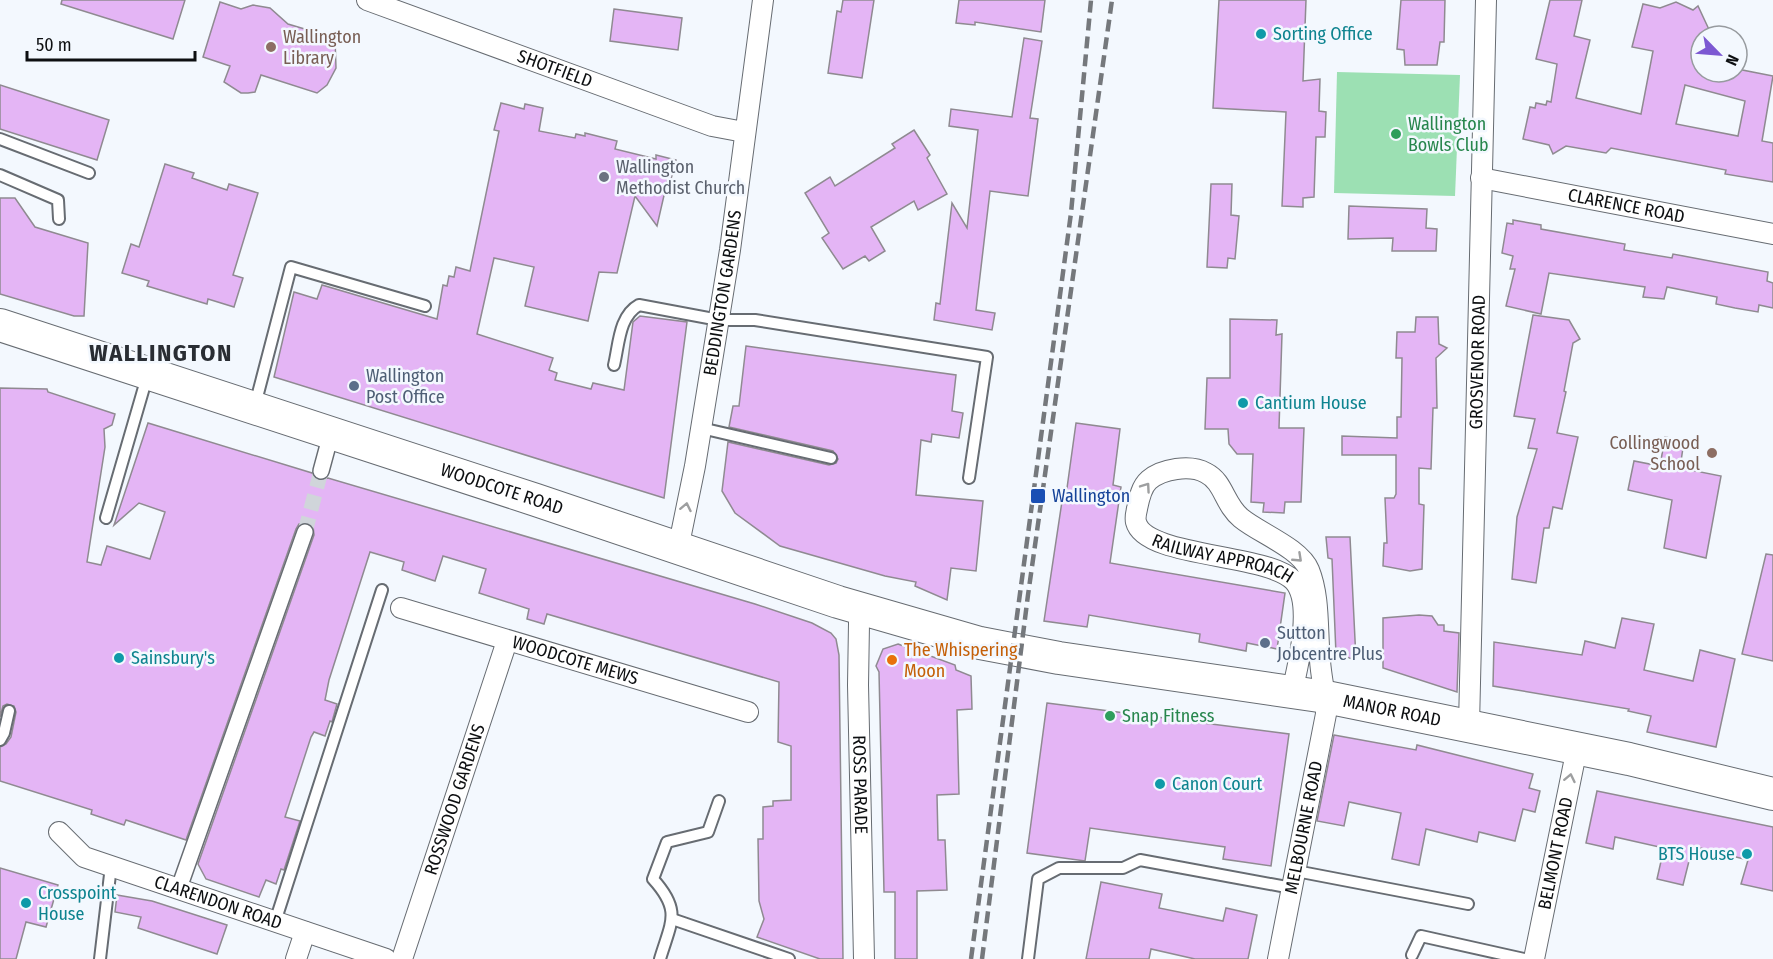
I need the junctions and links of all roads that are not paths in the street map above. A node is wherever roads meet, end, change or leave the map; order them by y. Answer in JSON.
{"nodes":[{"id":1,"x":367,"y":0,"type":"edge"},
{"id":2,"x":763,"y":0,"type":"edge"},
{"id":3,"x":1486,"y":0,"type":"edge"},
{"id":4,"x":744,"y":132,"type":"junction"},
{"id":5,"x":0,"y":139,"type":"edge"},
{"id":6,"x":89,"y":173,"type":"dead end"},
{"id":7,"x":0,"y":176,"type":"edge"},
{"id":8,"x":1481,"y":178,"type":"junction"},
{"id":9,"x":58,"y":219,"type":"dead end"},
{"id":10,"x":1773,"y":234,"type":"edge"},
{"id":11,"x":425,"y":306,"type":"dead end"},
{"id":12,"x":719,"y":320,"type":"junction"},
{"id":13,"x":0,"y":325,"type":"edge"},
{"id":14,"x":614,"y":365,"type":"dead end"},
{"id":15,"x":148,"y":374,"type":"junction"},
{"id":16,"x":254,"y":408,"type":"junction"},
{"id":17,"x":701,"y":428,"type":"junction"},
{"id":18,"x":331,"y":434,"type":"junction"},
{"id":19,"x":831,"y":458,"type":"dead end"},
{"id":20,"x":321,"y":471,"type":"tunnel mouth"},
{"id":21,"x":969,"y":478,"type":"dead end"},
{"id":22,"x":106,"y":518,"type":"dead end"},
{"id":23,"x":305,"y":532,"type":"tunnel mouth"},
{"id":24,"x":678,"y":549,"type":"junction"},
{"id":25,"x":382,"y":590,"type":"dead end"},
{"id":26,"x":401,"y":608,"type":"dead end"},
{"id":27,"x":862,"y":609,"type":"junction"},
{"id":28,"x":507,"y":641,"type":"junction"},
{"id":29,"x":1004,"y":649,"type":"joint"},
{"id":30,"x":1292,"y":692,"type":"junction"},
{"id":31,"x":1326,"y":697,"type":"junction"},
{"id":32,"x":9,"y":711,"type":"dead end"},
{"id":33,"x":748,"y":712,"type":"dead end"},
{"id":34,"x":1469,"y":725,"type":"junction"},
{"id":35,"x":0,"y":740,"type":"edge"},
{"id":36,"x":1577,"y":748,"type":"junction"},
{"id":37,"x":1773,"y":794,"type":"edge"},
{"id":38,"x":719,"y":801,"type":"dead end"},
{"id":39,"x":58,"y":832,"type":"dead end"},
{"id":40,"x":111,"y":866,"type":"junction"},
{"id":41,"x":1294,"y":879,"type":"junction"},
{"id":42,"x":179,"y":888,"type":"junction"},
{"id":43,"x":1468,"y":904,"type":"dead end"},
{"id":44,"x":672,"y":919,"type":"junction"},
{"id":45,"x":275,"y":922,"type":"junction"},
{"id":46,"x":305,"y":932,"type":"junction"},
{"id":47,"x":1412,"y":955,"type":"dead end"},
{"id":48,"x":100,"y":959,"type":"edge"},
{"id":49,"x":296,"y":959,"type":"edge"},
{"id":50,"x":386,"y":959,"type":"edge"},
{"id":51,"x":402,"y":959,"type":"edge"},
{"id":52,"x":660,"y":959,"type":"edge"},
{"id":53,"x":789,"y":959,"type":"edge"},
{"id":54,"x":864,"y":959,"type":"edge"},
{"id":55,"x":1028,"y":959,"type":"edge"},
{"id":56,"x":1278,"y":959,"type":"edge"},
{"id":57,"x":1524,"y":959,"type":"edge"},
{"id":58,"x":1534,"y":959,"type":"edge"}],
"edges":[{"from":1,"to":4,"type":"street","name":"SHOTFIELD"},
{"from":2,"to":4,"type":"street","name":"BEDDINGTON GARDENS"},
{"from":3,"to":8,"type":"street","name":"GROSVENOR ROAD"},
{"from":4,"to":12,"type":"street","name":"BEDDINGTON GARDENS"},
{"from":5,"to":6,"type":"lane"},
{"from":7,"to":9,"type":"lane"},
{"from":8,"to":10,"type":"street","name":"CLARENCE ROAD"},
{"from":8,"to":34,"type":"street","name":"GROSVENOR ROAD"},
{"from":11,"to":16,"type":"lane"},
{"from":12,"to":14,"type":"lane"},
{"from":12,"to":17,"type":"street","name":"BEDDINGTON GARDENS"},
{"from":12,"to":21,"type":"lane"},
{"from":13,"to":15,"type":"main road","name":"WOODCOTE ROAD"},
{"from":15,"to":16,"type":"main road","name":"WOODCOTE ROAD"},
{"from":15,"to":22,"type":"lane"},
{"from":16,"to":18,"type":"main road","name":"WOODCOTE ROAD"},
{"from":17,"to":19,"type":"lane"},
{"from":24,"to":17,"type":"street","name":"BEDDINGTON GARDENS","one_way":true},
{"from":18,"to":20,"type":"street"},
{"from":18,"to":24,"type":"main road","name":"WOODCOTE ROAD"},
{"from":23,"to":42,"type":"street"},
{"from":24,"to":27,"type":"main road","name":"WOODCOTE ROAD"},
{"from":25,"to":45,"type":"lane"},
{"from":26,"to":28,"type":"street","name":"WOODCOTE MEWS"},
{"from":27,"to":29,"type":"main road","name":"WOODCOTE ROAD"},
{"from":27,"to":54,"type":"street","name":"ROSS PARADE"},
{"from":28,"to":33,"type":"street","name":"WOODCOTE MEWS"},
{"from":28,"to":51,"type":"street","name":"ROSSWOOD GARDENS"},
{"from":29,"to":30,"type":"main road","name":"MANOR ROAD"},
{"from":30,"to":31,"type":"main road","name":"MANOR ROAD"},
{"from":30,"to":31,"type":"street","name":"RAILWAY APPROACH","one_way":true},
{"from":31,"to":34,"type":"main road","name":"MANOR ROAD"},
{"from":31,"to":41,"type":"street","name":"MELBOURNE ROAD"},
{"from":32,"to":35,"type":"lane"},
{"from":34,"to":36,"type":"main road","name":"MANOR ROAD"},
{"from":36,"to":37,"type":"main road","name":"MANOR ROAD"},
{"from":58,"to":36,"type":"street","name":"BELMONT ROAD","one_way":true},
{"from":38,"to":44,"type":"lane"},
{"from":39,"to":40,"type":"street","name":"CLARENDON ROAD"},
{"from":40,"to":42,"type":"street","name":"CLARENDON ROAD"},
{"from":40,"to":48,"type":"lane"},
{"from":41,"to":43,"type":"lane"},
{"from":41,"to":55,"type":"lane"},
{"from":41,"to":56,"type":"street","name":"MELBOURNE ROAD"},
{"from":42,"to":45,"type":"street","name":"CLARENDON ROAD"},
{"from":44,"to":52,"type":"lane"},
{"from":44,"to":53,"type":"lane"},
{"from":45,"to":46,"type":"street","name":"CLARENDON ROAD"},
{"from":46,"to":49,"type":"street"},
{"from":46,"to":50,"type":"street","name":"CLARENDON ROAD"},
{"from":47,"to":57,"type":"lane"}]}
